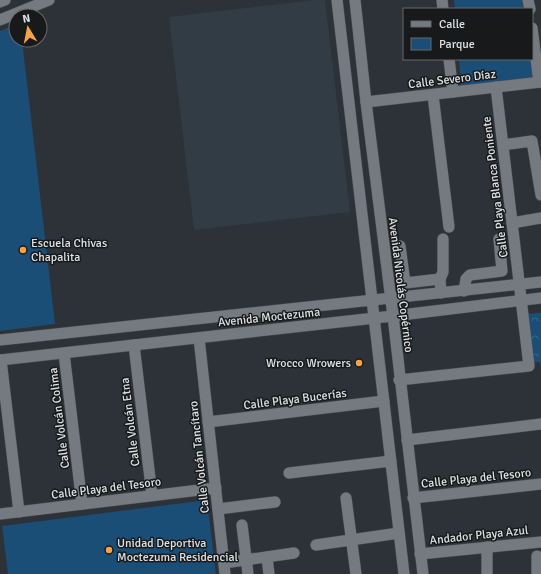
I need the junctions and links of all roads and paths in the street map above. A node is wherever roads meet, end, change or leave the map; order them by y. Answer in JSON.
{"nodes":[{"id":1,"x":4,"y":0,"type":"edge"},
{"id":2,"x":49,"y":0,"type":"edge"},
{"id":3,"x":337,"y":0,"type":"edge"},
{"id":4,"x":354,"y":0,"type":"edge"},
{"id":5,"x":0,"y":2,"type":"edge"},
{"id":6,"x":35,"y":3,"type":"edge"},
{"id":7,"x":0,"y":20,"type":"edge"},
{"id":8,"x":533,"y":35,"type":"edge"},
{"id":9,"x":449,"y":60,"type":"edge"},
{"id":10,"x":540,"y":82,"type":"edge"},
{"id":11,"x":496,"y":87,"type":"junction"},
{"id":12,"x":453,"y":92,"type":"junction"},
{"id":13,"x":433,"y":95,"type":"junction"},
{"id":14,"x":366,"y":102,"type":"junction"},
{"id":15,"x":503,"y":145,"type":"junction"},
{"id":16,"x":541,"y":195,"type":"edge"},
{"id":17,"x":541,"y":218,"type":"edge"},
{"id":18,"x":512,"y":223,"type":"junction"},
{"id":19,"x":449,"y":227,"type":"dead end"},
{"id":20,"x":499,"y":239,"type":"dead end"},
{"id":21,"x":443,"y":240,"type":"dead end"},
{"id":22,"x":400,"y":246,"type":"dead end"},
{"id":23,"x":440,"y":279,"type":"junction"},
{"id":24,"x":541,"y":282,"type":"edge"},
{"id":25,"x":520,"y":284,"type":"junction"},
{"id":26,"x":464,"y":291,"type":"junction"},
{"id":27,"x":441,"y":293,"type":"junction"},
{"id":28,"x":541,"y":298,"type":"edge"},
{"id":29,"x":390,"y":299,"type":"junction"},
{"id":30,"x":522,"y":300,"type":"junction"},
{"id":31,"x":372,"y":301,"type":"junction"},
{"id":32,"x":393,"y":316,"type":"junction"},
{"id":33,"x":375,"y":318,"type":"junction"},
{"id":34,"x":199,"y":338,"type":"junction"},
{"id":35,"x":0,"y":340,"type":"edge"},
{"id":36,"x":134,"y":345,"type":"junction"},
{"id":37,"x":64,"y":353,"type":"junction"},
{"id":38,"x":0,"y":360,"type":"edge"},
{"id":39,"x":399,"y":380,"type":"junction"},
{"id":40,"x":384,"y":401,"type":"junction"},
{"id":41,"x":208,"y":422,"type":"junction"},
{"id":42,"x":541,"y":424,"type":"edge"},
{"id":43,"x":407,"y":440,"type":"junction"},
{"id":44,"x":391,"y":461,"type":"junction"},
{"id":45,"x":289,"y":473,"type":"dead end"},
{"id":46,"x":541,"y":484,"type":"edge"},
{"id":47,"x":216,"y":488,"type":"junction"},
{"id":48,"x":152,"y":496,"type":"junction"},
{"id":49,"x":346,"y":498,"type":"dead end"},
{"id":50,"x":413,"y":498,"type":"junction"},
{"id":51,"x":275,"y":502,"type":"dead end"},
{"id":52,"x":82,"y":504,"type":"junction"},
{"id":53,"x":218,"y":509,"type":"junction"},
{"id":54,"x":19,"y":512,"type":"junction"},
{"id":55,"x":0,"y":514,"type":"edge"},
{"id":56,"x":242,"y":525,"type":"dead end"},
{"id":57,"x":399,"y":533,"type":"junction"},
{"id":58,"x":352,"y":540,"type":"junction"},
{"id":59,"x":541,"y":542,"type":"edge"},
{"id":60,"x":316,"y":544,"type":"dead end"},
{"id":61,"x":487,"y":547,"type":"junction"},
{"id":62,"x":294,"y":553,"type":"dead end"},
{"id":63,"x":420,"y":554,"type":"junction"},
{"id":64,"x":538,"y":556,"type":"dead end"},
{"id":65,"x":267,"y":557,"type":"junction"},
{"id":66,"x":246,"y":560,"type":"junction"},
{"id":67,"x":224,"y":562,"type":"junction"},
{"id":68,"x":225,"y":574,"type":"edge"},
{"id":69,"x":248,"y":574,"type":"edge"},
{"id":70,"x":269,"y":574,"type":"edge"},
{"id":71,"x":356,"y":574,"type":"edge"},
{"id":72,"x":404,"y":574,"type":"edge"},
{"id":73,"x":423,"y":574,"type":"edge"},
{"id":74,"x":487,"y":574,"type":"edge"},
{"id":75,"x":537,"y":574,"type":"edge"}],
"edges":[{"from":1,"to":5,"type":"street"},
{"from":2,"to":6,"type":"street"},
{"from":3,"to":31,"type":"street"},
{"from":4,"to":14,"type":"street","name":"Avenida Nicolás Copérnico"},
{"from":6,"to":7,"type":"street"},
{"from":8,"to":10,"type":"street"},
{"from":9,"to":12,"type":"street"},
{"from":10,"to":11,"type":"street","name":"Calle Severo Díaz"},
{"from":11,"to":12,"type":"street","name":"Calle Severo Díaz"},
{"from":11,"to":15,"type":"street","name":"Calle Playa Blanca Poniente"},
{"from":12,"to":13,"type":"street","name":"Calle Severo Díaz"},
{"from":13,"to":14,"type":"street","name":"Calle Severo Díaz"},
{"from":13,"to":19,"type":"street"},
{"from":14,"to":29,"type":"street","name":"Avenida Nicolás Copérnico"},
{"from":15,"to":16,"type":"street"},
{"from":15,"to":18,"type":"street","name":"Calle Playa Blanca Poniente"},
{"from":17,"to":18,"type":"street"},
{"from":18,"to":25,"type":"street","name":"Calle Playa Blanca Poniente"},
{"from":20,"to":26,"type":"street"},
{"from":21,"to":23,"type":"street"},
{"from":22,"to":23,"type":"street"},
{"from":23,"to":27,"type":"street"},
{"from":24,"to":25,"type":"street","name":"Avenida Moctezuma"},
{"from":25,"to":26,"type":"street","name":"Avenida Moctezuma"},
{"from":25,"to":30,"type":"street","name":"Calle Playa Blanca Poniente"},
{"from":26,"to":27,"type":"street","name":"Avenida Moctezuma"},
{"from":27,"to":29,"type":"street","name":"Avenida Moctezuma"},
{"from":28,"to":30,"type":"street","name":"Avenida Moctezuma"},
{"from":29,"to":31,"type":"street","name":"Avenida Moctezuma"},
{"from":29,"to":32,"type":"street","name":"Avenida Nicolás Copérnico"},
{"from":30,"to":32,"type":"street","name":"Avenida Moctezuma"},
{"from":30,"to":39,"type":"street","name":"Calle Playa Blanca Poniente"},
{"from":31,"to":33,"type":"street"},
{"from":31,"to":35,"type":"street","name":"Avenida Moctezuma"},
{"from":32,"to":33,"type":"street","name":"Avenida Moctezuma"},
{"from":32,"to":39,"type":"street","name":"Avenida Nicolás Copérnico"},
{"from":33,"to":34,"type":"street","name":"Avenida Moctezuma"},
{"from":33,"to":40,"type":"street"},
{"from":34,"to":36,"type":"street","name":"Avenida Moctezuma"},
{"from":34,"to":41,"type":"street","name":"Calle Volcán Tancítaro"},
{"from":36,"to":37,"type":"street","name":"Avenida Moctezuma"},
{"from":36,"to":48,"type":"street","name":"Calle Volcán Etna"},
{"from":37,"to":38,"type":"street","name":"Avenida Moctezuma"},
{"from":37,"to":52,"type":"street","name":"Calle Volcán Colima"},
{"from":38,"to":54,"type":"street"},
{"from":39,"to":43,"type":"street","name":"Avenida Nicolás Copérnico"},
{"from":40,"to":41,"type":"street","name":"Calle Playa Bucerías"},
{"from":40,"to":44,"type":"street"},
{"from":41,"to":47,"type":"street","name":"Calle Volcán Tancítaro"},
{"from":42,"to":43,"type":"street"},
{"from":43,"to":50,"type":"street","name":"Avenida Nicolás Copérnico"},
{"from":44,"to":45,"type":"street"},
{"from":44,"to":57,"type":"street"},
{"from":46,"to":50,"type":"street","name":"Calle Playa del Tesoro"},
{"from":47,"to":48,"type":"street","name":"Calle Playa del Tesoro"},
{"from":47,"to":53,"type":"street","name":"Calle Volcán Tancítaro"},
{"from":48,"to":52,"type":"street","name":"Calle Playa del Tesoro"},
{"from":49,"to":58,"type":"street"},
{"from":50,"to":63,"type":"street","name":"Avenida Nicolás Copérnico"},
{"from":51,"to":53,"type":"street"},
{"from":52,"to":54,"type":"street","name":"Calle Playa del Tesoro"},
{"from":53,"to":67,"type":"street","name":"Calle Volcán Tancítaro"},
{"from":54,"to":55,"type":"street","name":"Calle Playa del Tesoro"},
{"from":56,"to":66,"type":"street"},
{"from":57,"to":58,"type":"street"},
{"from":57,"to":72,"type":"street"},
{"from":58,"to":60,"type":"street"},
{"from":58,"to":71,"type":"street"},
{"from":59,"to":61,"type":"street","name":"Andador Playa Azul"},
{"from":61,"to":63,"type":"street","name":"Andador Playa Azul"},
{"from":61,"to":74,"type":"street"},
{"from":62,"to":65,"type":"street"},
{"from":63,"to":73,"type":"street","name":"Avenida Nicolás Copérnico"},
{"from":64,"to":75,"type":"street"},
{"from":65,"to":66,"type":"street"},
{"from":65,"to":70,"type":"street"},
{"from":66,"to":67,"type":"street"},
{"from":66,"to":69,"type":"street"},
{"from":67,"to":68,"type":"street","name":"Calle Volcán Tancítaro"}]}
